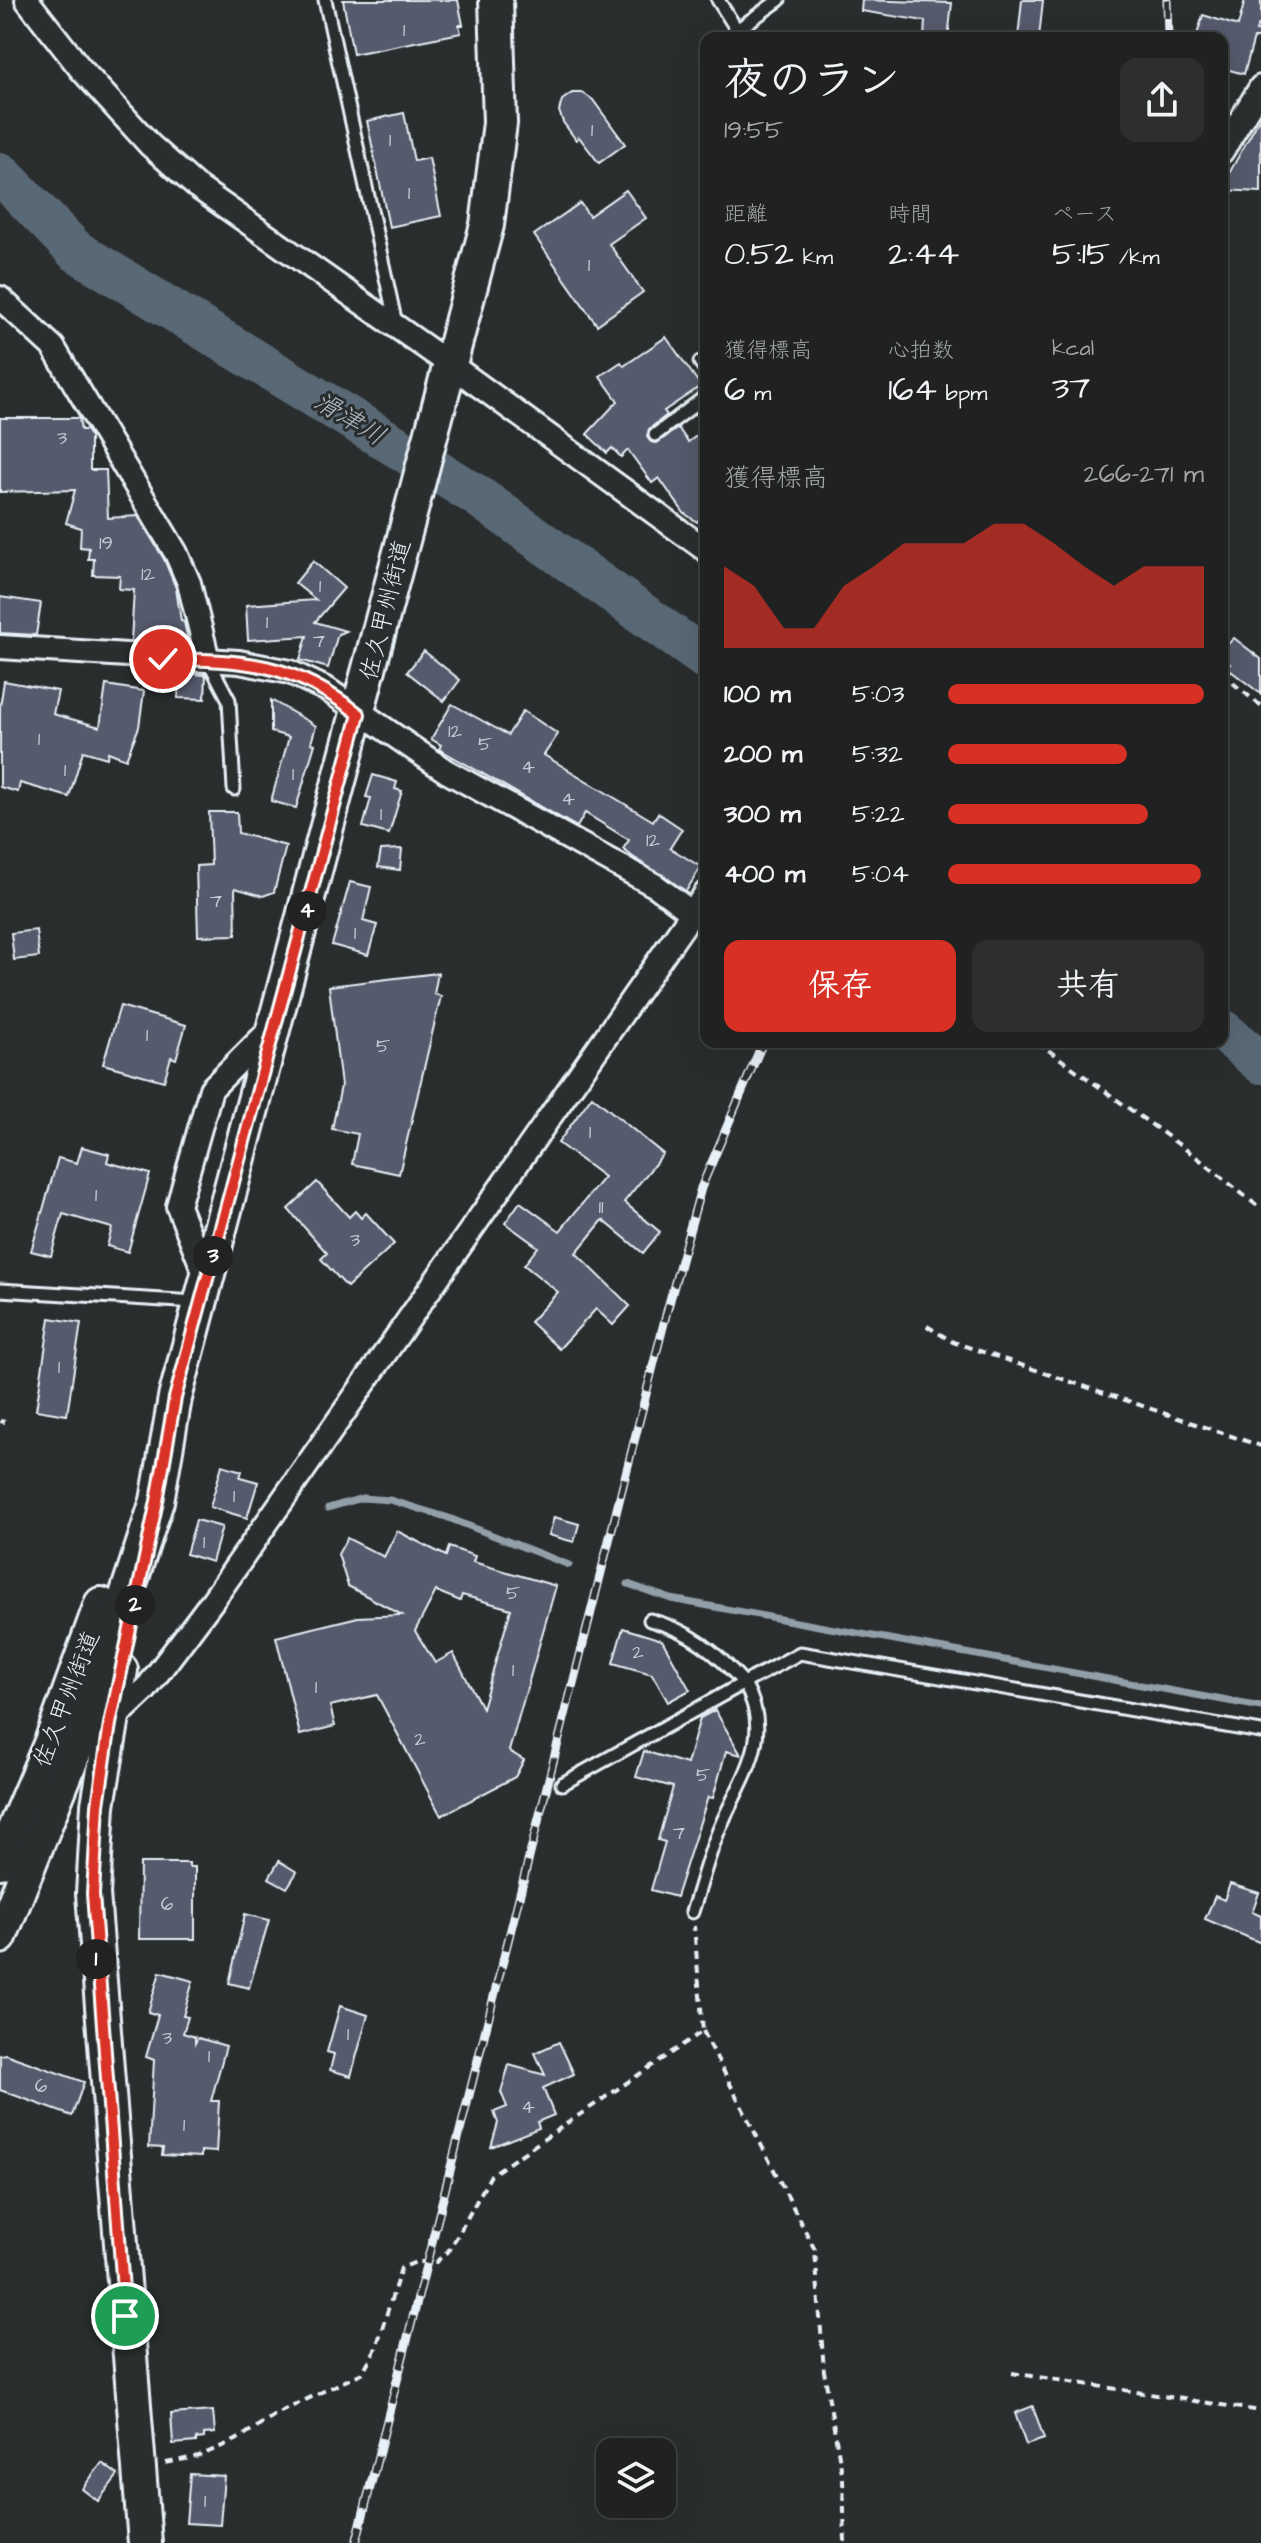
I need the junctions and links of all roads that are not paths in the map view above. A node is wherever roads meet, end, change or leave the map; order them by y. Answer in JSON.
{"nodes":[{"id":1,"x":27,"y":0,"type":"edge"},
{"id":2,"x":325,"y":0,"type":"edge"},
{"id":3,"x":496,"y":0,"type":"edge"},
{"id":4,"x":718,"y":0,"type":"edge"},
{"id":5,"x":779,"y":0,"type":"edge"},
{"id":6,"x":1261,"y":88,"type":"edge"},
{"id":7,"x":1228,"y":141,"type":"edge"},
{"id":8,"x":0,"y":298,"type":"edge"},
{"id":9,"x":398,"y":330,"type":"junction"},
{"id":10,"x":449,"y":370,"type":"junction"},
{"id":11,"x":700,"y":401,"type":"edge"},
{"id":12,"x":655,"y":435,"type":"dead end"},
{"id":13,"x":700,"y":546,"type":"edge"},
{"id":14,"x":0,"y":647,"type":"edge"},
{"id":15,"x":208,"y":660,"type":"junction"},
{"id":16,"x":359,"y":714,"type":"junction"},
{"id":17,"x":234,"y":789,"type":"dead end"},
{"id":18,"x":700,"y":902,"type":"edge"},
{"id":19,"x":692,"y":913,"type":"junction"},
{"id":20,"x":275,"y":1025,"type":"junction"},
{"id":21,"x":0,"y":1290,"type":"edge"},
{"id":22,"x":204,"y":1291,"type":"junction"},
{"id":23,"x":175,"y":1398,"type":"junction"},
{"id":24,"x":157,"y":1501,"type":"junction"},
{"id":25,"x":650,"y":1620,"type":"dead end"},
{"id":26,"x":80,"y":1661,"type":"junction"},
{"id":27,"x":744,"y":1683,"type":"junction"},
{"id":28,"x":110,"y":1724,"type":"junction"},
{"id":29,"x":1261,"y":1732,"type":"edge"},
{"id":30,"x":77,"y":1746,"type":"junction"},
{"id":31,"x":562,"y":1784,"type":"dead end"},
{"id":32,"x":0,"y":1862,"type":"edge"},
{"id":33,"x":93,"y":1894,"type":"junction"},
{"id":34,"x":692,"y":1912,"type":"road end"},
{"id":35,"x":0,"y":1937,"type":"edge"},
{"id":36,"x":145,"y":2543,"type":"edge"}],
"edges":[{"from":1,"to":9,"type":"street"},
{"from":2,"to":9,"type":"lane"},
{"from":3,"to":10,"type":"main road","name":"佐久甲州街道"},
{"from":4,"to":5,"type":"lane"},
{"from":6,"to":7,"type":"street"},
{"from":8,"to":15,"type":"street"},
{"from":9,"to":10,"type":"street"},
{"from":10,"to":13,"type":"street"},
{"from":10,"to":16,"type":"main road","name":"佐久甲州街道"},
{"from":11,"to":12,"type":"lane"},
{"from":14,"to":15,"type":"street"},
{"from":15,"to":16,"type":"street"},
{"from":15,"to":17,"type":"lane"},
{"from":16,"to":19,"type":"street"},
{"from":16,"to":20,"type":"main road","name":"佐久甲州街道"},
{"from":18,"to":19,"type":"street"},
{"from":19,"to":28,"type":"street"},
{"from":20,"to":22,"type":"main road","name":"佐久甲州街道"},
{"from":20,"to":22,"type":"street"},
{"from":21,"to":22,"type":"lane"},
{"from":22,"to":23,"type":"main road","name":"佐久甲州街道"},
{"from":23,"to":24,"type":"main road","name":"佐久甲州街道"},
{"from":23,"to":26,"type":"main road","name":"佐久甲州街道"},
{"from":24,"to":28,"type":"main road"},
{"from":24,"to":30,"type":"main road","name":"佐久甲州街道"},
{"from":25,"to":27,"type":"lane"},
{"from":26,"to":30,"type":"main road"},
{"from":26,"to":32,"type":"main road","name":"佐久甲州街道"},
{"from":27,"to":29,"type":"lane"},
{"from":27,"to":31,"type":"lane"},
{"from":27,"to":34,"type":"lane"},
{"from":28,"to":33,"type":"main road"},
{"from":30,"to":33,"type":"main road"},
{"from":30,"to":35,"type":"main road","name":"佐久甲州街道"},
{"from":33,"to":36,"type":"main road"}]}
